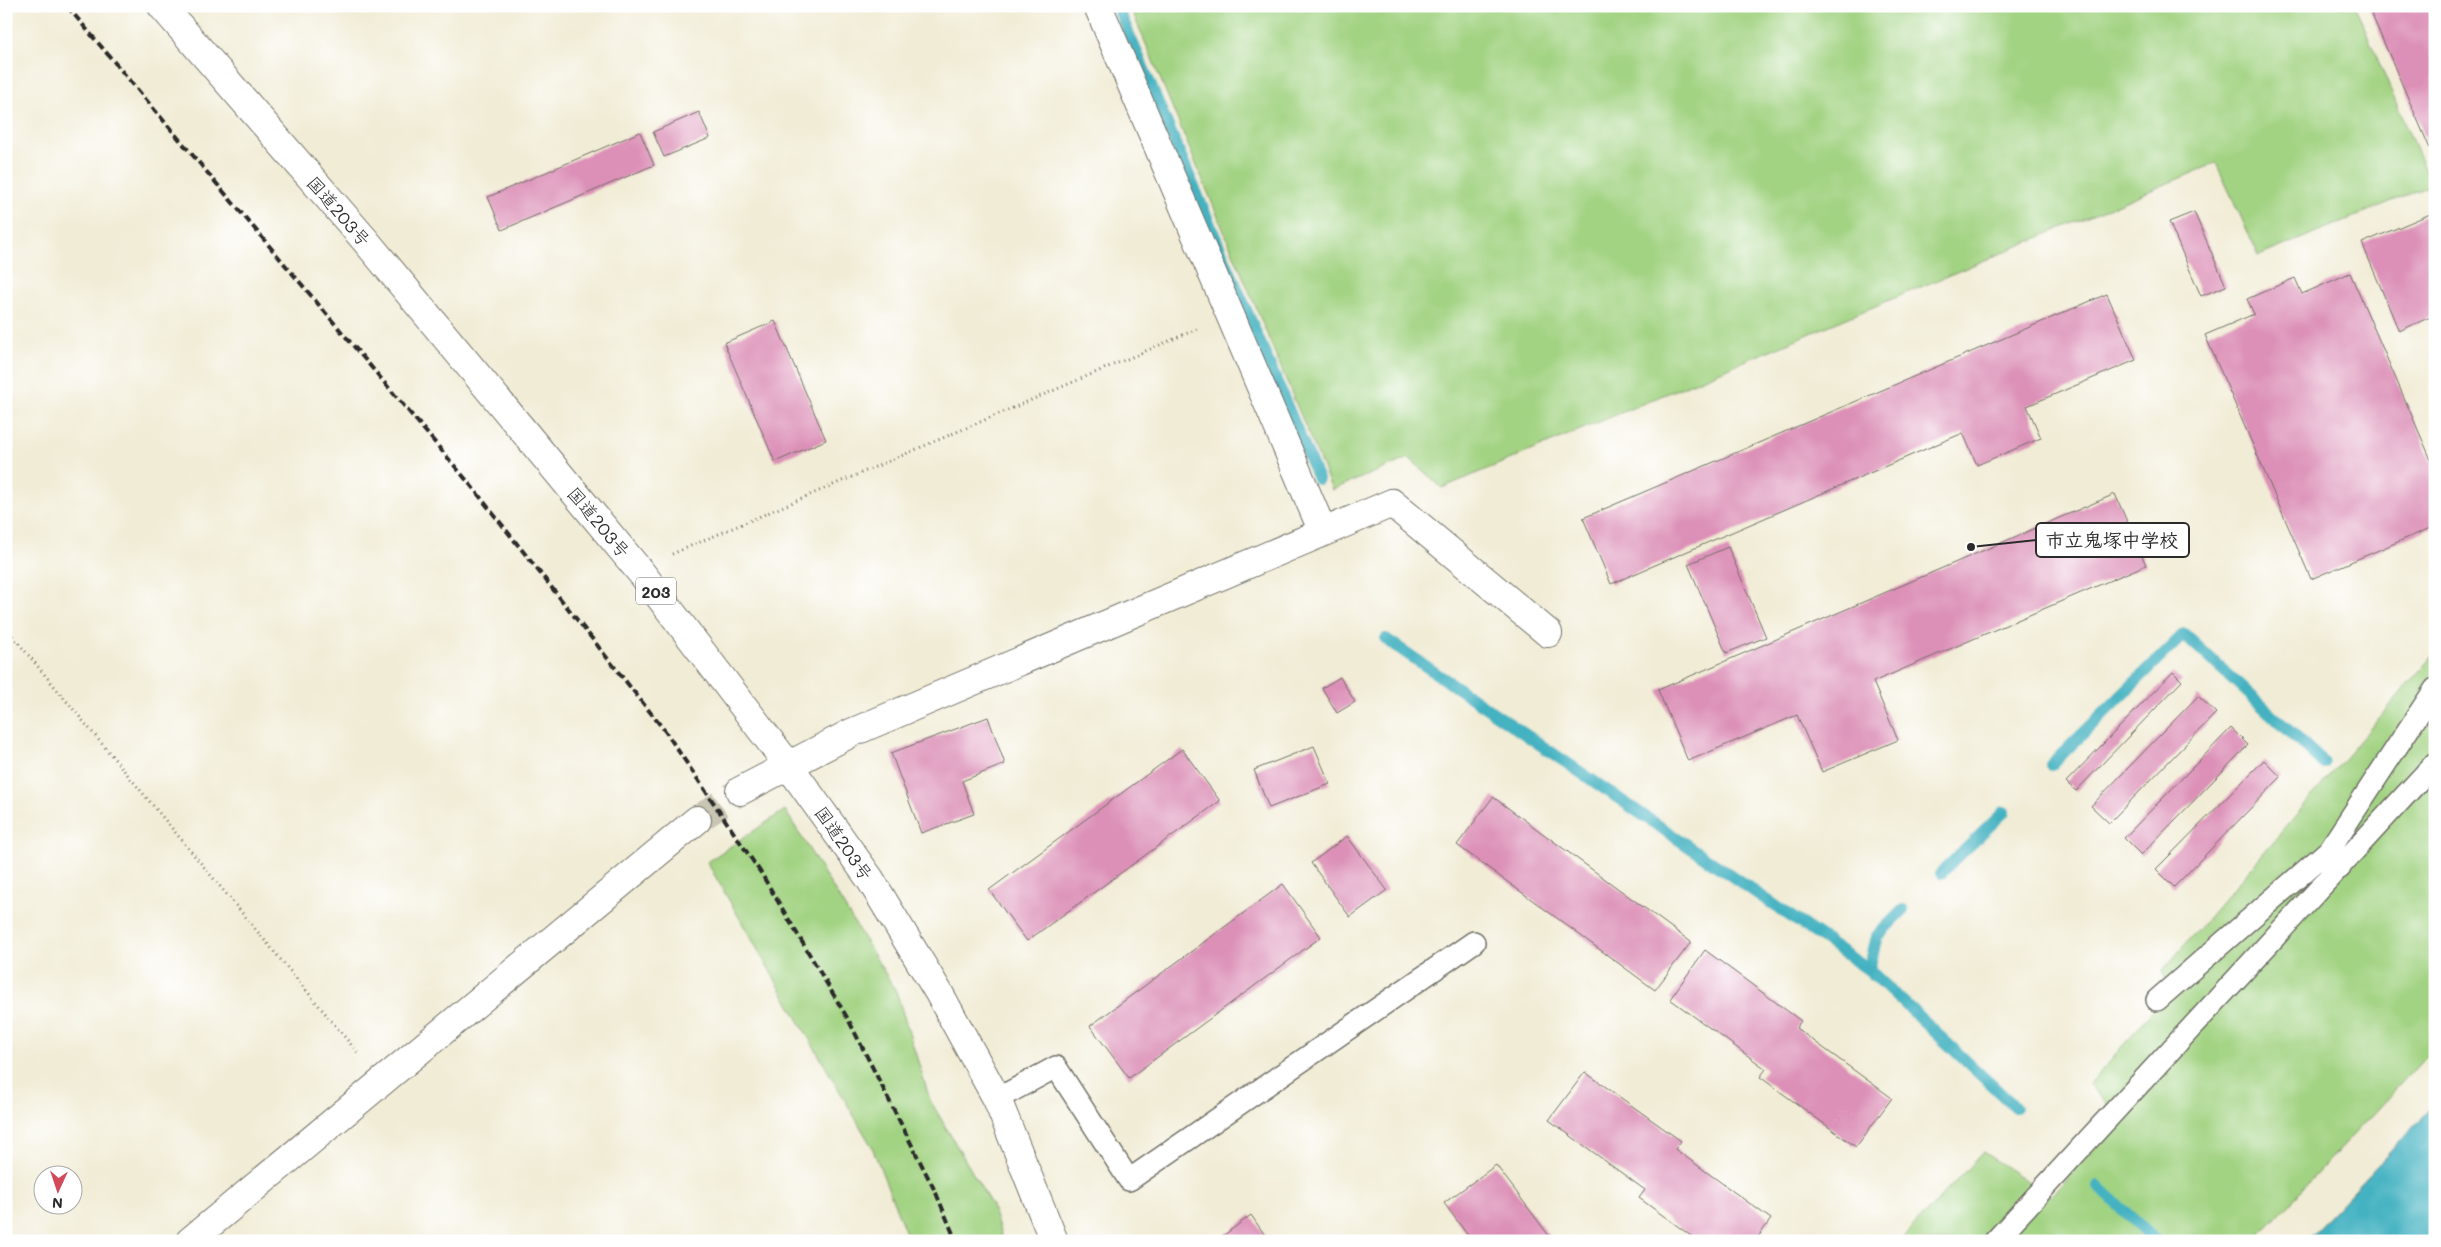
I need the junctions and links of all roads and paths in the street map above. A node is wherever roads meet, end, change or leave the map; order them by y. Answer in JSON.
{"nodes":[{"id":1,"x":162,"y":6,"type":"edge"},
{"id":2,"x":1098,"y":6,"type":"edge"},
{"id":3,"x":1230,"y":314,"type":"junction"},
{"id":4,"x":1323,"y":532,"type":"junction"},
{"id":5,"x":643,"y":575,"type":"junction"},
{"id":6,"x":6,"y":628,"type":"edge"},
{"id":7,"x":1548,"y":633,"type":"dead end"},
{"id":8,"x":2435,"y":689,"type":"edge"},
{"id":9,"x":2435,"y":763,"type":"edge"},
{"id":10,"x":789,"y":766,"type":"junction"},
{"id":11,"x":740,"y":791,"type":"tunnel mouth"},
{"id":12,"x":697,"y":820,"type":"tunnel mouth"},
{"id":13,"x":2334,"y":859,"type":"junction"},
{"id":14,"x":1474,"y":942,"type":"dead end"},
{"id":15,"x":2157,"y":1000,"type":"dead end"},
{"id":16,"x":382,"y":1082,"type":"junction"},
{"id":17,"x":997,"y":1099,"type":"junction"},
{"id":18,"x":190,"y":1241,"type":"edge"},
{"id":19,"x":1054,"y":1241,"type":"edge"},
{"id":20,"x":1994,"y":1241,"type":"edge"}],
"edges":[{"from":1,"to":5,"type":"main road","name":"国道203号","number":"203"},
{"from":2,"to":3,"type":"main road"},
{"from":3,"to":4,"type":"main road"},
{"from":3,"to":5,"type":"path"},
{"from":4,"to":7,"type":"main road"},
{"from":4,"to":10,"type":"main road"},
{"from":5,"to":10,"type":"main road","name":"国道203号","number":"203"},
{"from":6,"to":16,"type":"path"},
{"from":8,"to":13,"type":"lane"},
{"from":9,"to":13,"type":"lane"},
{"from":10,"to":11,"type":"main road"},
{"from":10,"to":17,"type":"main road","name":"国道203号","number":"203"},
{"from":12,"to":16,"type":"main road"},
{"from":13,"to":15,"type":"lane"},
{"from":13,"to":20,"type":"lane"},
{"from":14,"to":17,"type":"lane"},
{"from":16,"to":18,"type":"main road"},
{"from":17,"to":19,"type":"main road","name":"国道203号","number":"203"}]}
